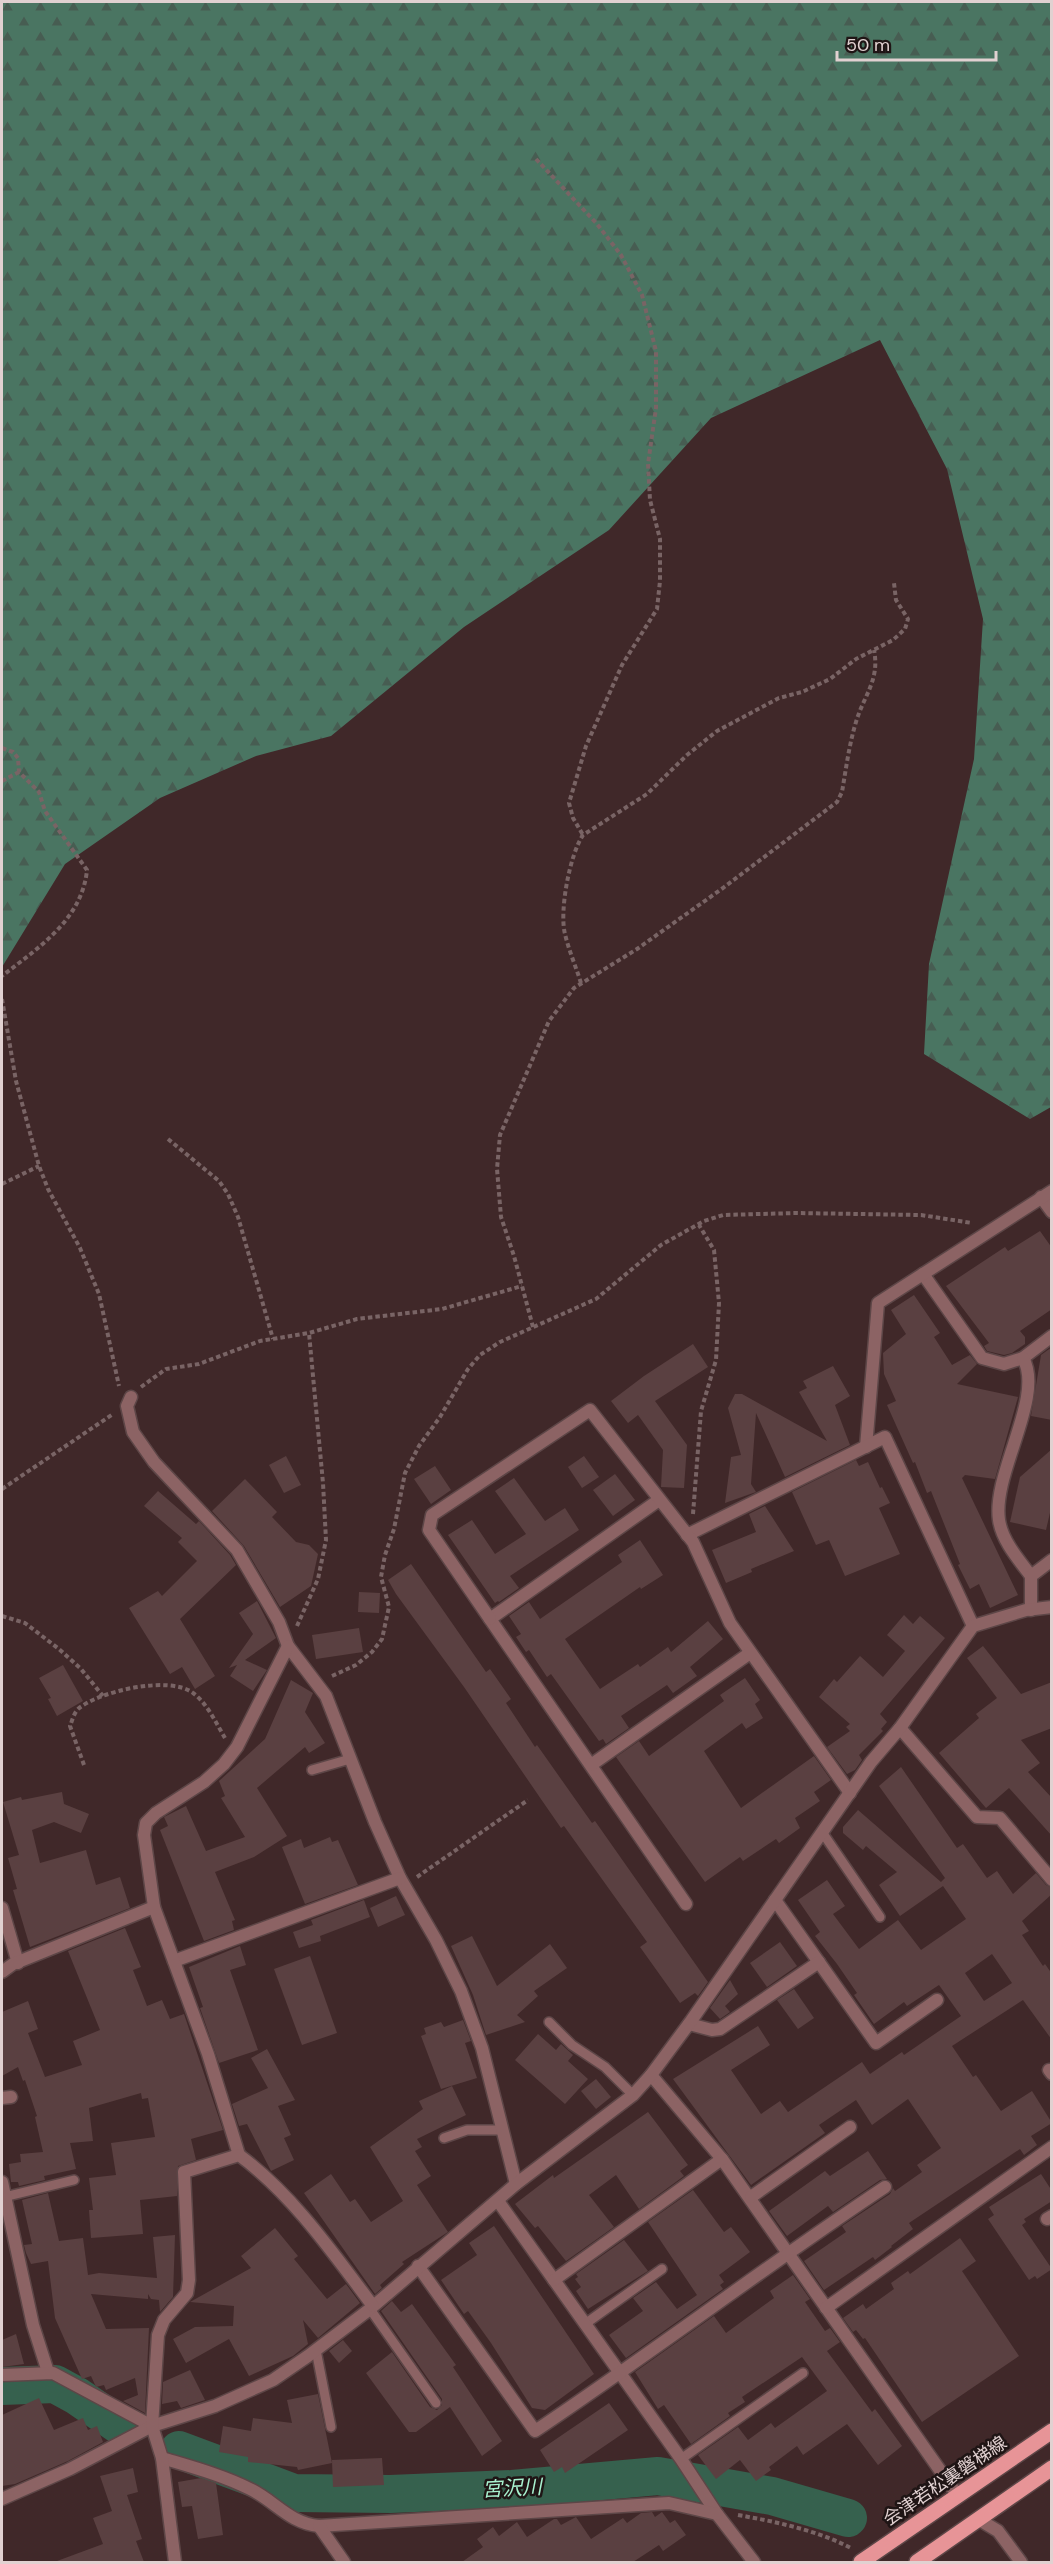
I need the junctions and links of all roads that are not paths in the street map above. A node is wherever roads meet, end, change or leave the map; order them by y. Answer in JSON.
{"nodes":[{"id":1,"x":1046,"y":1194,"type":"edge"},
{"id":2,"x":1052,"y":1212,"type":"edge"},
{"id":3,"x":923,"y":1274,"type":"junction"},
{"id":4,"x":1052,"y":1336,"type":"edge"},
{"id":5,"x":1023,"y":1358,"type":"junction"},
{"id":6,"x":129,"y":1401,"type":"road end"},
{"id":7,"x":866,"y":1447,"type":"junction"},
{"id":8,"x":659,"y":1500,"type":"junction"},
{"id":9,"x":692,"y":1532,"type":"junction"},
{"id":10,"x":1052,"y":1560,"type":"edge"},
{"id":11,"x":1031,"y":1576,"type":"junction"},
{"id":12,"x":1052,"y":1607,"type":"edge"},
{"id":13,"x":1031,"y":1610,"type":"junction"},
{"id":14,"x":490,"y":1619,"type":"junction"},
{"id":15,"x":973,"y":1626,"type":"junction"},
{"id":16,"x":288,"y":1646,"type":"junction"},
{"id":17,"x":750,"y":1653,"type":"junction"},
{"id":18,"x":900,"y":1728,"type":"junction"},
{"id":19,"x":350,"y":1759,"type":"junction"},
{"id":20,"x":591,"y":1765,"type":"junction"},
{"id":21,"x":312,"y":1770,"type":"dead end"},
{"id":22,"x":850,"y":1792,"type":"junction"},
{"id":23,"x":822,"y":1832,"type":"junction"},
{"id":24,"x":1052,"y":1880,"type":"edge"},
{"id":25,"x":403,"y":1882,"type":"junction"},
{"id":26,"x":775,"y":1900,"type":"junction"},
{"id":27,"x":686,"y":1904,"type":"dead end"},
{"id":28,"x":154,"y":1907,"type":"junction"},
{"id":29,"x":2,"y":1908,"type":"edge"},
{"id":30,"x":880,"y":1917,"type":"dead end"},
{"id":31,"x":174,"y":1961,"type":"junction"},
{"id":32,"x":819,"y":1962,"type":"junction"},
{"id":33,"x":18,"y":1963,"type":"junction"},
{"id":34,"x":2,"y":1972,"type":"edge"},
{"id":35,"x":937,"y":2000,"type":"dead end"},
{"id":36,"x":549,"y":2022,"type":"dead end"},
{"id":37,"x":689,"y":2024,"type":"junction"},
{"id":38,"x":651,"y":2075,"type":"junction"},
{"id":39,"x":633,"y":2095,"type":"junction"},
{"id":40,"x":850,"y":2127,"type":"dead end"},
{"id":41,"x":501,"y":2130,"type":"junction"},
{"id":42,"x":444,"y":2138,"type":"dead end"},
{"id":43,"x":1052,"y":2147,"type":"edge"},
{"id":44,"x":239,"y":2155,"type":"junction"},
{"id":45,"x":723,"y":2159,"type":"junction"},
{"id":46,"x":74,"y":2180,"type":"dead end"},
{"id":47,"x":2,"y":2181,"type":"edge"},
{"id":48,"x":516,"y":2184,"type":"junction"},
{"id":49,"x":885,"y":2187,"type":"dead end"},
{"id":50,"x":751,"y":2197,"type":"junction"},
{"id":51,"x":4,"y":2198,"type":"junction"},
{"id":52,"x":498,"y":2201,"type":"junction"},
{"id":53,"x":788,"y":2251,"type":"junction"},
{"id":54,"x":418,"y":2266,"type":"junction"},
{"id":55,"x":663,"y":2269,"type":"dead end"},
{"id":56,"x":554,"y":2280,"type":"junction"},
{"id":57,"x":371,"y":2307,"type":"junction"},
{"id":58,"x":826,"y":2308,"type":"junction"},
{"id":59,"x":585,"y":2324,"type":"junction"},
{"id":60,"x":316,"y":2350,"type":"junction"},
{"id":61,"x":48,"y":2372,"type":"junction"},
{"id":62,"x":803,"y":2373,"type":"dead end"},
{"id":63,"x":621,"y":2374,"type":"junction"},
{"id":64,"x":2,"y":2375,"type":"edge"},
{"id":65,"x":436,"y":2403,"type":"dead end"},
{"id":66,"x":152,"y":2426,"type":"junction"},
{"id":67,"x":331,"y":2427,"type":"dead end"},
{"id":68,"x":1052,"y":2432,"type":"edge"},
{"id":69,"x":162,"y":2458,"type":"junction"},
{"id":70,"x":681,"y":2459,"type":"junction"},
{"id":71,"x":1052,"y":2468,"type":"edge"},
{"id":72,"x":958,"y":2496,"type":"junction"},
{"id":73,"x":2,"y":2499,"type":"edge"},
{"id":74,"x":717,"y":2514,"type":"junction"},
{"id":75,"x":978,"y":2519,"type":"junction"},
{"id":76,"x":319,"y":2526,"type":"junction"},
{"id":77,"x":858,"y":2556,"type":"edge"},
{"id":78,"x":175,"y":2562,"type":"edge"},
{"id":79,"x":344,"y":2562,"type":"edge"},
{"id":80,"x":754,"y":2562,"type":"edge"},
{"id":81,"x":917,"y":2562,"type":"edge"},
{"id":82,"x":1021,"y":2562,"type":"edge"}],
"edges":[{"from":1,"to":2,"type":"street"},
{"from":1,"to":3,"type":"street"},
{"from":3,"to":5,"type":"street"},
{"from":3,"to":7,"type":"street"},
{"from":4,"to":5,"type":"street"},
{"from":5,"to":11,"type":"street"},
{"from":6,"to":16,"type":"street"},
{"from":7,"to":9,"type":"street"},
{"from":7,"to":15,"type":"street"},
{"from":8,"to":9,"type":"street"},
{"from":8,"to":14,"type":"street"},
{"from":8,"to":14,"type":"street"},
{"from":9,"to":17,"type":"street"},
{"from":10,"to":11,"type":"street"},
{"from":11,"to":13,"type":"street"},
{"from":12,"to":13,"type":"street"},
{"from":13,"to":15,"type":"street"},
{"from":14,"to":20,"type":"street"},
{"from":15,"to":18,"type":"street"},
{"from":16,"to":19,"type":"street"},
{"from":16,"to":28,"type":"street"},
{"from":17,"to":20,"type":"street"},
{"from":17,"to":22,"type":"street"},
{"from":18,"to":22,"type":"street"},
{"from":18,"to":24,"type":"street"},
{"from":19,"to":21,"type":"lane"},
{"from":19,"to":25,"type":"street"},
{"from":20,"to":27,"type":"street"},
{"from":22,"to":23,"type":"street"},
{"from":23,"to":26,"type":"street"},
{"from":23,"to":30,"type":"lane"},
{"from":25,"to":31,"type":"street"},
{"from":25,"to":41,"type":"street"},
{"from":26,"to":32,"type":"street"},
{"from":26,"to":37,"type":"street"},
{"from":28,"to":31,"type":"street"},
{"from":28,"to":33,"type":"street"},
{"from":29,"to":33,"type":"street"},
{"from":31,"to":44,"type":"street"},
{"from":32,"to":35,"type":"street"},
{"from":32,"to":37,"type":"street"},
{"from":33,"to":34,"type":"street"},
{"from":36,"to":39,"type":"lane"},
{"from":37,"to":38,"type":"street"},
{"from":38,"to":39,"type":"street"},
{"from":38,"to":45,"type":"street"},
{"from":39,"to":48,"type":"street"},
{"from":40,"to":50,"type":"street"},
{"from":41,"to":42,"type":"lane"},
{"from":41,"to":48,"type":"street"},
{"from":43,"to":58,"type":"street"},
{"from":44,"to":57,"type":"street"},
{"from":44,"to":66,"type":"street"},
{"from":45,"to":50,"type":"street"},
{"from":45,"to":56,"type":"street"},
{"from":46,"to":51,"type":"lane"},
{"from":47,"to":51,"type":"street"},
{"from":48,"to":52,"type":"street"},
{"from":49,"to":53,"type":"street"},
{"from":50,"to":53,"type":"street"},
{"from":51,"to":61,"type":"street"},
{"from":52,"to":54,"type":"street"},
{"from":52,"to":56,"type":"street"},
{"from":53,"to":58,"type":"street"},
{"from":53,"to":63,"type":"street"},
{"from":54,"to":57,"type":"street"},
{"from":54,"to":63,"type":"street"},
{"from":55,"to":59,"type":"lane"},
{"from":56,"to":59,"type":"street"},
{"from":57,"to":60,"type":"street"},
{"from":57,"to":65,"type":"lane"},
{"from":58,"to":72,"type":"street"},
{"from":59,"to":63,"type":"street"},
{"from":60,"to":66,"type":"street"},
{"from":60,"to":67,"type":"lane"},
{"from":61,"to":64,"type":"street"},
{"from":61,"to":66,"type":"street"},
{"from":62,"to":70,"type":"lane"},
{"from":63,"to":70,"type":"street"},
{"from":66,"to":69,"type":"street"},
{"from":66,"to":73,"type":"street"},
{"from":68,"to":72,"type":"main road","name":"会津若松裏磐梯線"},
{"from":69,"to":76,"type":"street"},
{"from":69,"to":78,"type":"street"},
{"from":70,"to":74,"type":"street"},
{"from":71,"to":75,"type":"main road"},
{"from":72,"to":77,"type":"main road","name":"会津若松裏磐梯線"},
{"from":74,"to":76,"type":"street"},
{"from":74,"to":80,"type":"street"},
{"from":75,"to":81,"type":"main road"},
{"from":75,"to":82,"type":"street"},
{"from":76,"to":79,"type":"street"}]}
